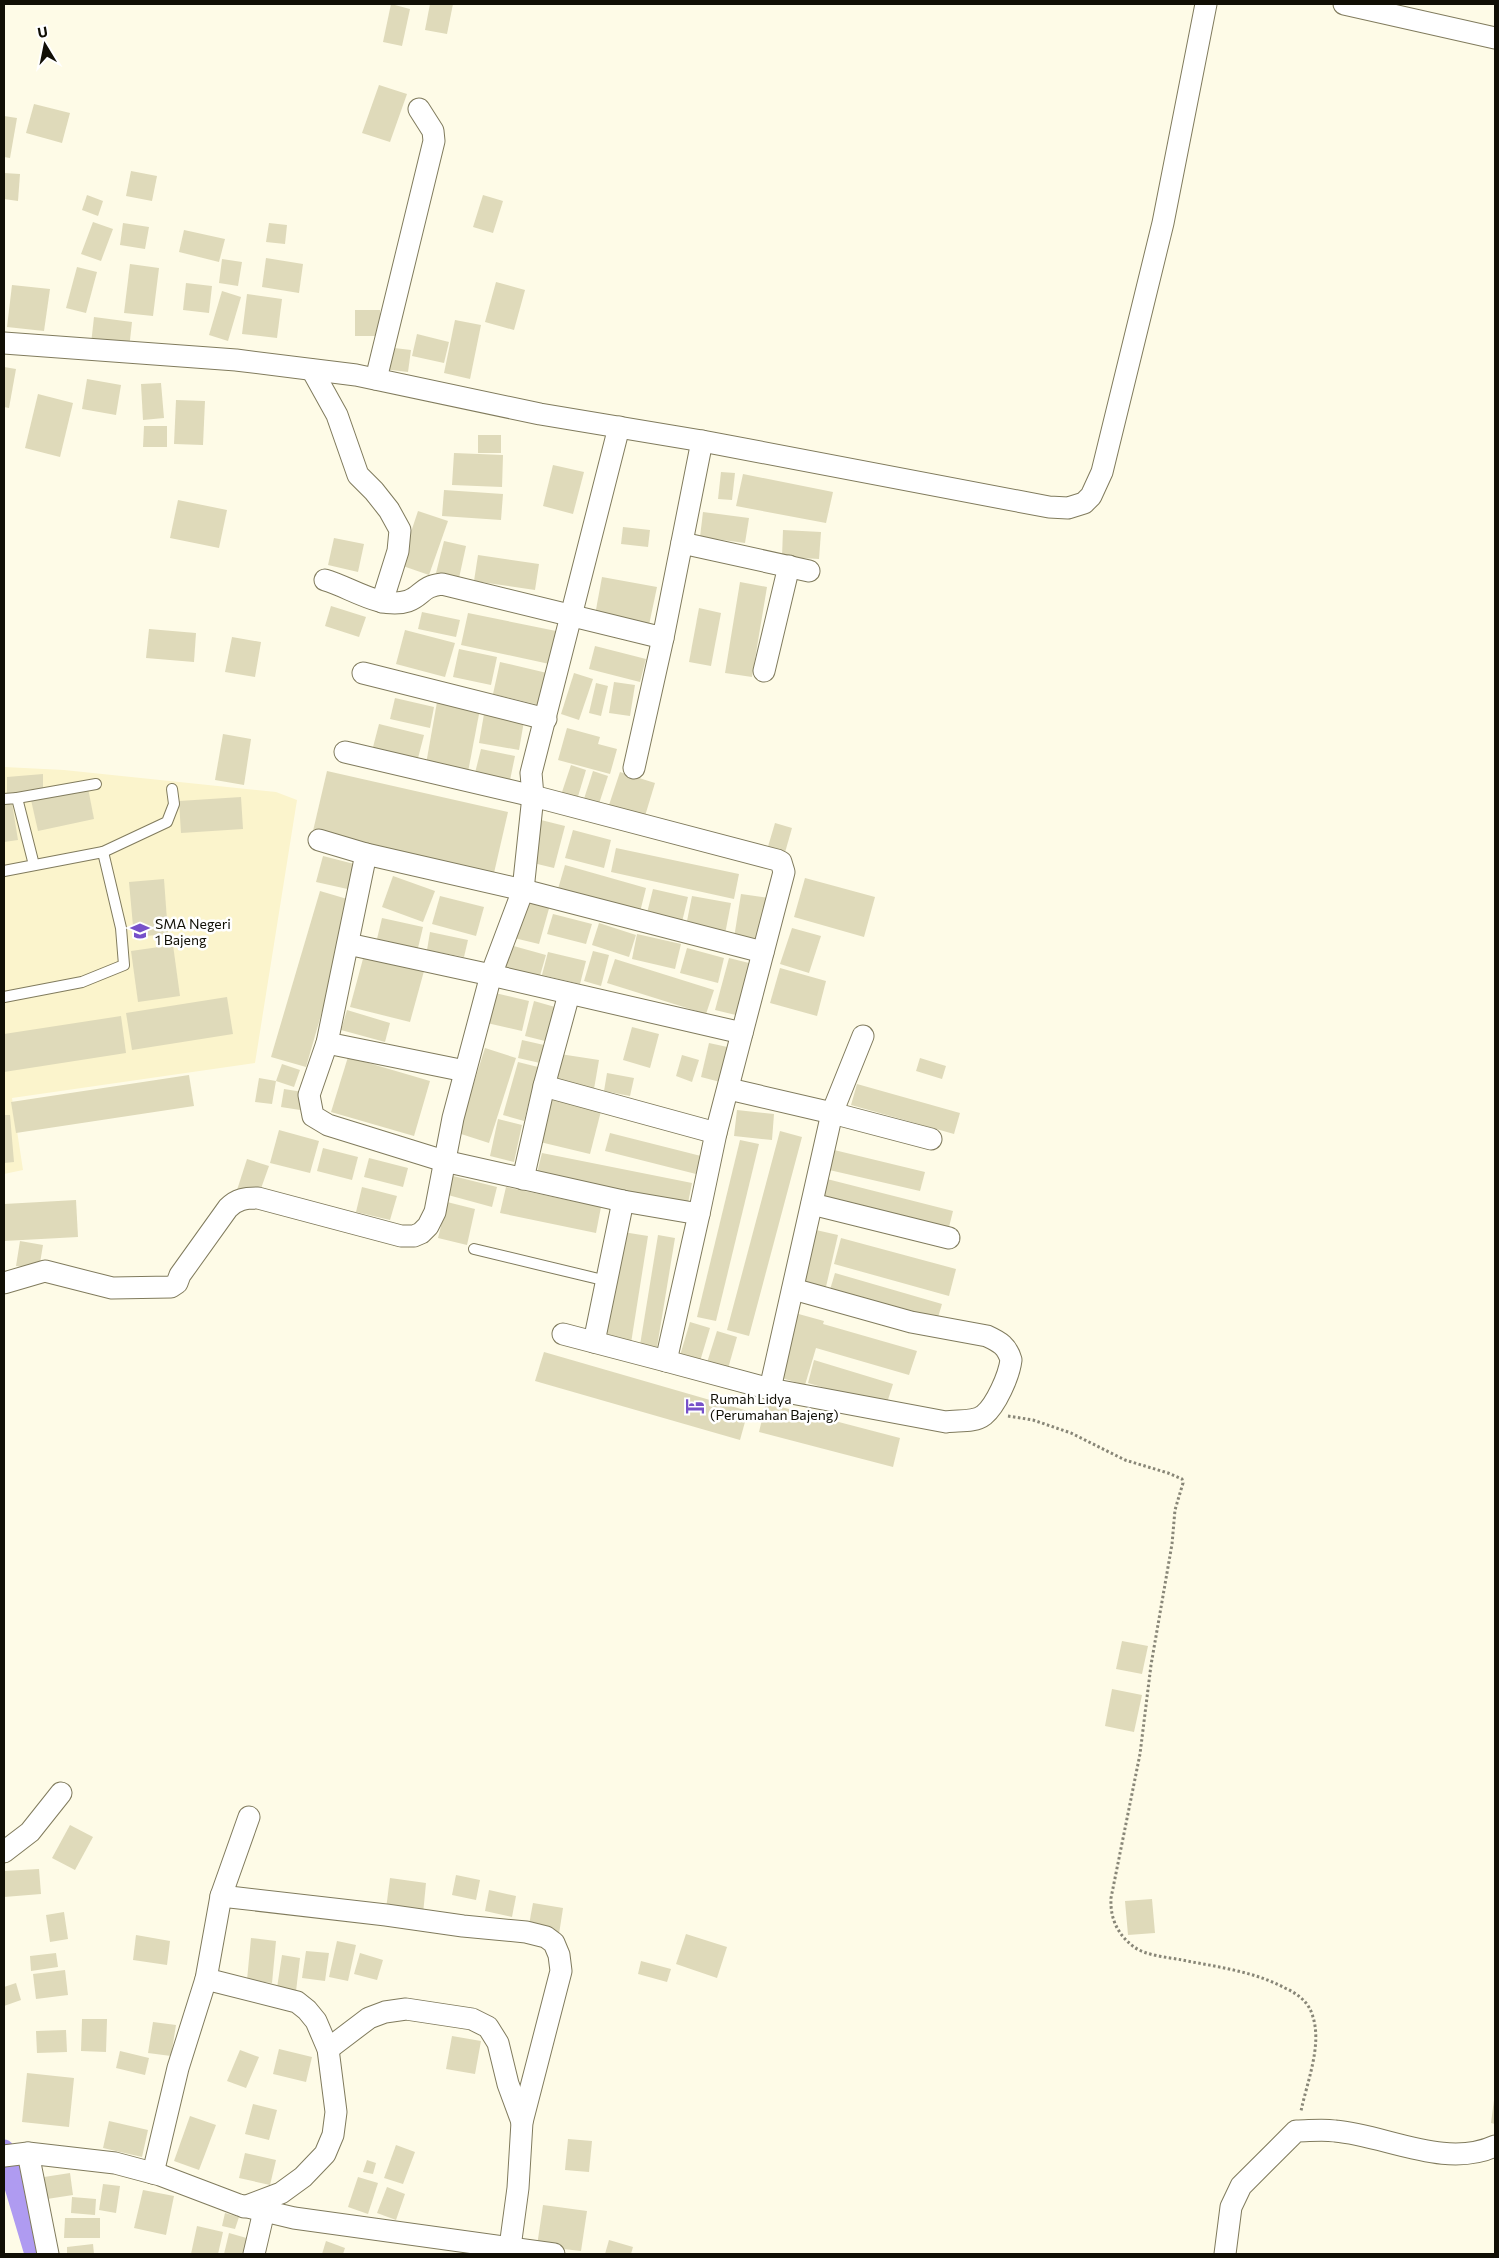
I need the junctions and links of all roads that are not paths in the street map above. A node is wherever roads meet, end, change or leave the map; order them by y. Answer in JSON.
{"nodes":[{"id":1,"x":1206,"y":4,"type":"edge"},
{"id":2,"x":1344,"y":4,"type":"edge"},
{"id":3,"x":1495,"y":38,"type":"edge"},
{"id":4,"x":419,"y":109,"type":"dead end"},
{"id":5,"x":4,"y":343,"type":"edge"},
{"id":6,"x":312,"y":370,"type":"junction"},
{"id":7,"x":376,"y":379,"type":"junction"},
{"id":8,"x":619,"y":427,"type":"junction"},
{"id":9,"x":702,"y":441,"type":"junction"},
{"id":10,"x":682,"y":543,"type":"junction"},
{"id":11,"x":325,"y":580,"type":"dead end"},
{"id":12,"x":382,"y":602,"type":"junction"},
{"id":13,"x":570,"y":616,"type":"junction"},
{"id":14,"x":663,"y":638,"type":"junction"},
{"id":15,"x":764,"y":671,"type":"dead end"},
{"id":16,"x":363,"y":673,"type":"dead end"},
{"id":17,"x":546,"y":720,"type":"junction"},
{"id":18,"x":345,"y":752,"type":"dead end"},
{"id":19,"x":634,"y":768,"type":"dead end"},
{"id":20,"x":96,"y":784,"type":"dead end"},
{"id":21,"x":172,"y":789,"type":"dead end"},
{"id":22,"x":533,"y":796,"type":"junction"},
{"id":23,"x":17,"y":798,"type":"junction"},
{"id":24,"x":4,"y":799,"type":"edge"},
{"id":25,"x":318,"y":840,"type":"dead end"},
{"id":26,"x":103,"y":852,"type":"junction"},
{"id":27,"x":366,"y":854,"type":"junction"},
{"id":28,"x":34,"y":866,"type":"junction"},
{"id":29,"x":4,"y":871,"type":"edge"},
{"id":30,"x":523,"y":890,"type":"junction"},
{"id":31,"x":348,"y":944,"type":"junction"},
{"id":32,"x":763,"y":952,"type":"junction"},
{"id":33,"x":491,"y":974,"type":"junction"},
{"id":34,"x":569,"y":994,"type":"junction"},
{"id":35,"x":4,"y":997,"type":"edge"},
{"id":36,"x":742,"y":1033,"type":"junction"},
{"id":37,"x":863,"y":1036,"type":"dead end"},
{"id":38,"x":327,"y":1043,"type":"junction"},
{"id":39,"x":465,"y":1071,"type":"junction"},
{"id":40,"x":544,"y":1086,"type":"junction"},
{"id":41,"x":729,"y":1089,"type":"junction"},
{"id":42,"x":832,"y":1113,"type":"junction"},
{"id":43,"x":716,"y":1133,"type":"junction"},
{"id":44,"x":932,"y":1140,"type":"dead end"},
{"id":45,"x":444,"y":1161,"type":"junction"},
{"id":46,"x":523,"y":1179,"type":"junction"},
{"id":47,"x":623,"y":1201,"type":"junction"},
{"id":48,"x":812,"y":1204,"type":"junction"},
{"id":49,"x":699,"y":1214,"type":"junction"},
{"id":50,"x":949,"y":1238,"type":"dead end"},
{"id":51,"x":474,"y":1250,"type":"dead end"},
{"id":52,"x":608,"y":1281,"type":"junction"},
{"id":53,"x":4,"y":1283,"type":"edge"},
{"id":54,"x":793,"y":1289,"type":"junction"},
{"id":55,"x":563,"y":1334,"type":"dead end"},
{"id":56,"x":594,"y":1342,"type":"junction"},
{"id":57,"x":666,"y":1361,"type":"junction"},
{"id":58,"x":770,"y":1389,"type":"junction"},
{"id":59,"x":61,"y":1793,"type":"dead end"},
{"id":60,"x":249,"y":1817,"type":"dead end"},
{"id":61,"x":4,"y":1852,"type":"edge"},
{"id":62,"x":221,"y":1896,"type":"junction"},
{"id":63,"x":206,"y":1979,"type":"junction"},
{"id":64,"x":328,"y":2049,"type":"junction"},
{"id":65,"x":522,"y":2122,"type":"junction"},
{"id":66,"x":1495,"y":2146,"type":"edge"},
{"id":67,"x":16,"y":2154,"type":"edge"},
{"id":68,"x":153,"y":2173,"type":"junction"},
{"id":69,"x":254,"y":2209,"type":"junction"},
{"id":70,"x":510,"y":2247,"type":"junction"},
{"id":71,"x":477,"y":2249,"type":"edge"},
{"id":72,"x":48,"y":2254,"type":"edge"},
{"id":73,"x":254,"y":2254,"type":"edge"},
{"id":74,"x":549,"y":2254,"type":"edge"},
{"id":75,"x":1225,"y":2254,"type":"edge"}],
"edges":[{"from":1,"to":9,"type":"street"},
{"from":2,"to":3,"type":"street"},
{"from":4,"to":7,"type":"street"},
{"from":5,"to":6,"type":"street"},
{"from":6,"to":7,"type":"street"},
{"from":6,"to":12,"type":"street"},
{"from":7,"to":8,"type":"street"},
{"from":8,"to":9,"type":"street"},
{"from":8,"to":13,"type":"street"},
{"from":9,"to":10,"type":"street"},
{"from":10,"to":14,"type":"street"},
{"from":10,"to":15,"type":"street"},
{"from":11,"to":12,"type":"street"},
{"from":12,"to":13,"type":"street"},
{"from":13,"to":14,"type":"street"},
{"from":13,"to":17,"type":"street"},
{"from":14,"to":19,"type":"street"},
{"from":16,"to":17,"type":"street"},
{"from":17,"to":22,"type":"street"},
{"from":18,"to":22,"type":"street"},
{"from":20,"to":23,"type":"lane"},
{"from":21,"to":26,"type":"lane"},
{"from":22,"to":30,"type":"street"},
{"from":22,"to":32,"type":"street"},
{"from":23,"to":24,"type":"lane"},
{"from":23,"to":28,"type":"lane"},
{"from":25,"to":27,"type":"street"},
{"from":26,"to":28,"type":"lane"},
{"from":26,"to":35,"type":"lane"},
{"from":27,"to":30,"type":"street"},
{"from":27,"to":31,"type":"street"},
{"from":28,"to":29,"type":"lane"},
{"from":30,"to":32,"type":"street"},
{"from":30,"to":33,"type":"street"},
{"from":31,"to":33,"type":"street"},
{"from":31,"to":38,"type":"street"},
{"from":32,"to":36,"type":"street"},
{"from":33,"to":34,"type":"street"},
{"from":33,"to":39,"type":"street"},
{"from":34,"to":36,"type":"street"},
{"from":34,"to":40,"type":"street"},
{"from":36,"to":41,"type":"street"},
{"from":37,"to":42,"type":"street"},
{"from":38,"to":39,"type":"street"},
{"from":38,"to":45,"type":"street"},
{"from":39,"to":45,"type":"street"},
{"from":40,"to":43,"type":"street"},
{"from":40,"to":46,"type":"street"},
{"from":41,"to":42,"type":"street"},
{"from":41,"to":43,"type":"street"},
{"from":42,"to":44,"type":"street"},
{"from":42,"to":48,"type":"street"},
{"from":43,"to":49,"type":"street"},
{"from":45,"to":46,"type":"street"},
{"from":45,"to":53,"type":"street"},
{"from":46,"to":47,"type":"street"},
{"from":47,"to":49,"type":"street"},
{"from":47,"to":52,"type":"street"},
{"from":48,"to":50,"type":"street"},
{"from":48,"to":54,"type":"street"},
{"from":49,"to":57,"type":"street"},
{"from":51,"to":52,"type":"lane"},
{"from":52,"to":56,"type":"street"},
{"from":54,"to":58,"type":"street"},
{"from":54,"to":58,"type":"street"},
{"from":55,"to":56,"type":"street"},
{"from":56,"to":57,"type":"street"},
{"from":57,"to":58,"type":"street"},
{"from":59,"to":61,"type":"street"},
{"from":60,"to":62,"type":"street"},
{"from":62,"to":63,"type":"street"},
{"from":62,"to":65,"type":"street"},
{"from":63,"to":64,"type":"street"},
{"from":63,"to":68,"type":"street"},
{"from":64,"to":65,"type":"street"},
{"from":64,"to":69,"type":"street"},
{"from":65,"to":70,"type":"street"},
{"from":66,"to":75,"type":"street"},
{"from":67,"to":68,"type":"street"},
{"from":67,"to":72,"type":"street"},
{"from":68,"to":69,"type":"street"},
{"from":69,"to":71,"type":"street"},
{"from":69,"to":73,"type":"street"},
{"from":70,"to":71,"type":"street"},
{"from":70,"to":74,"type":"street"}]}
